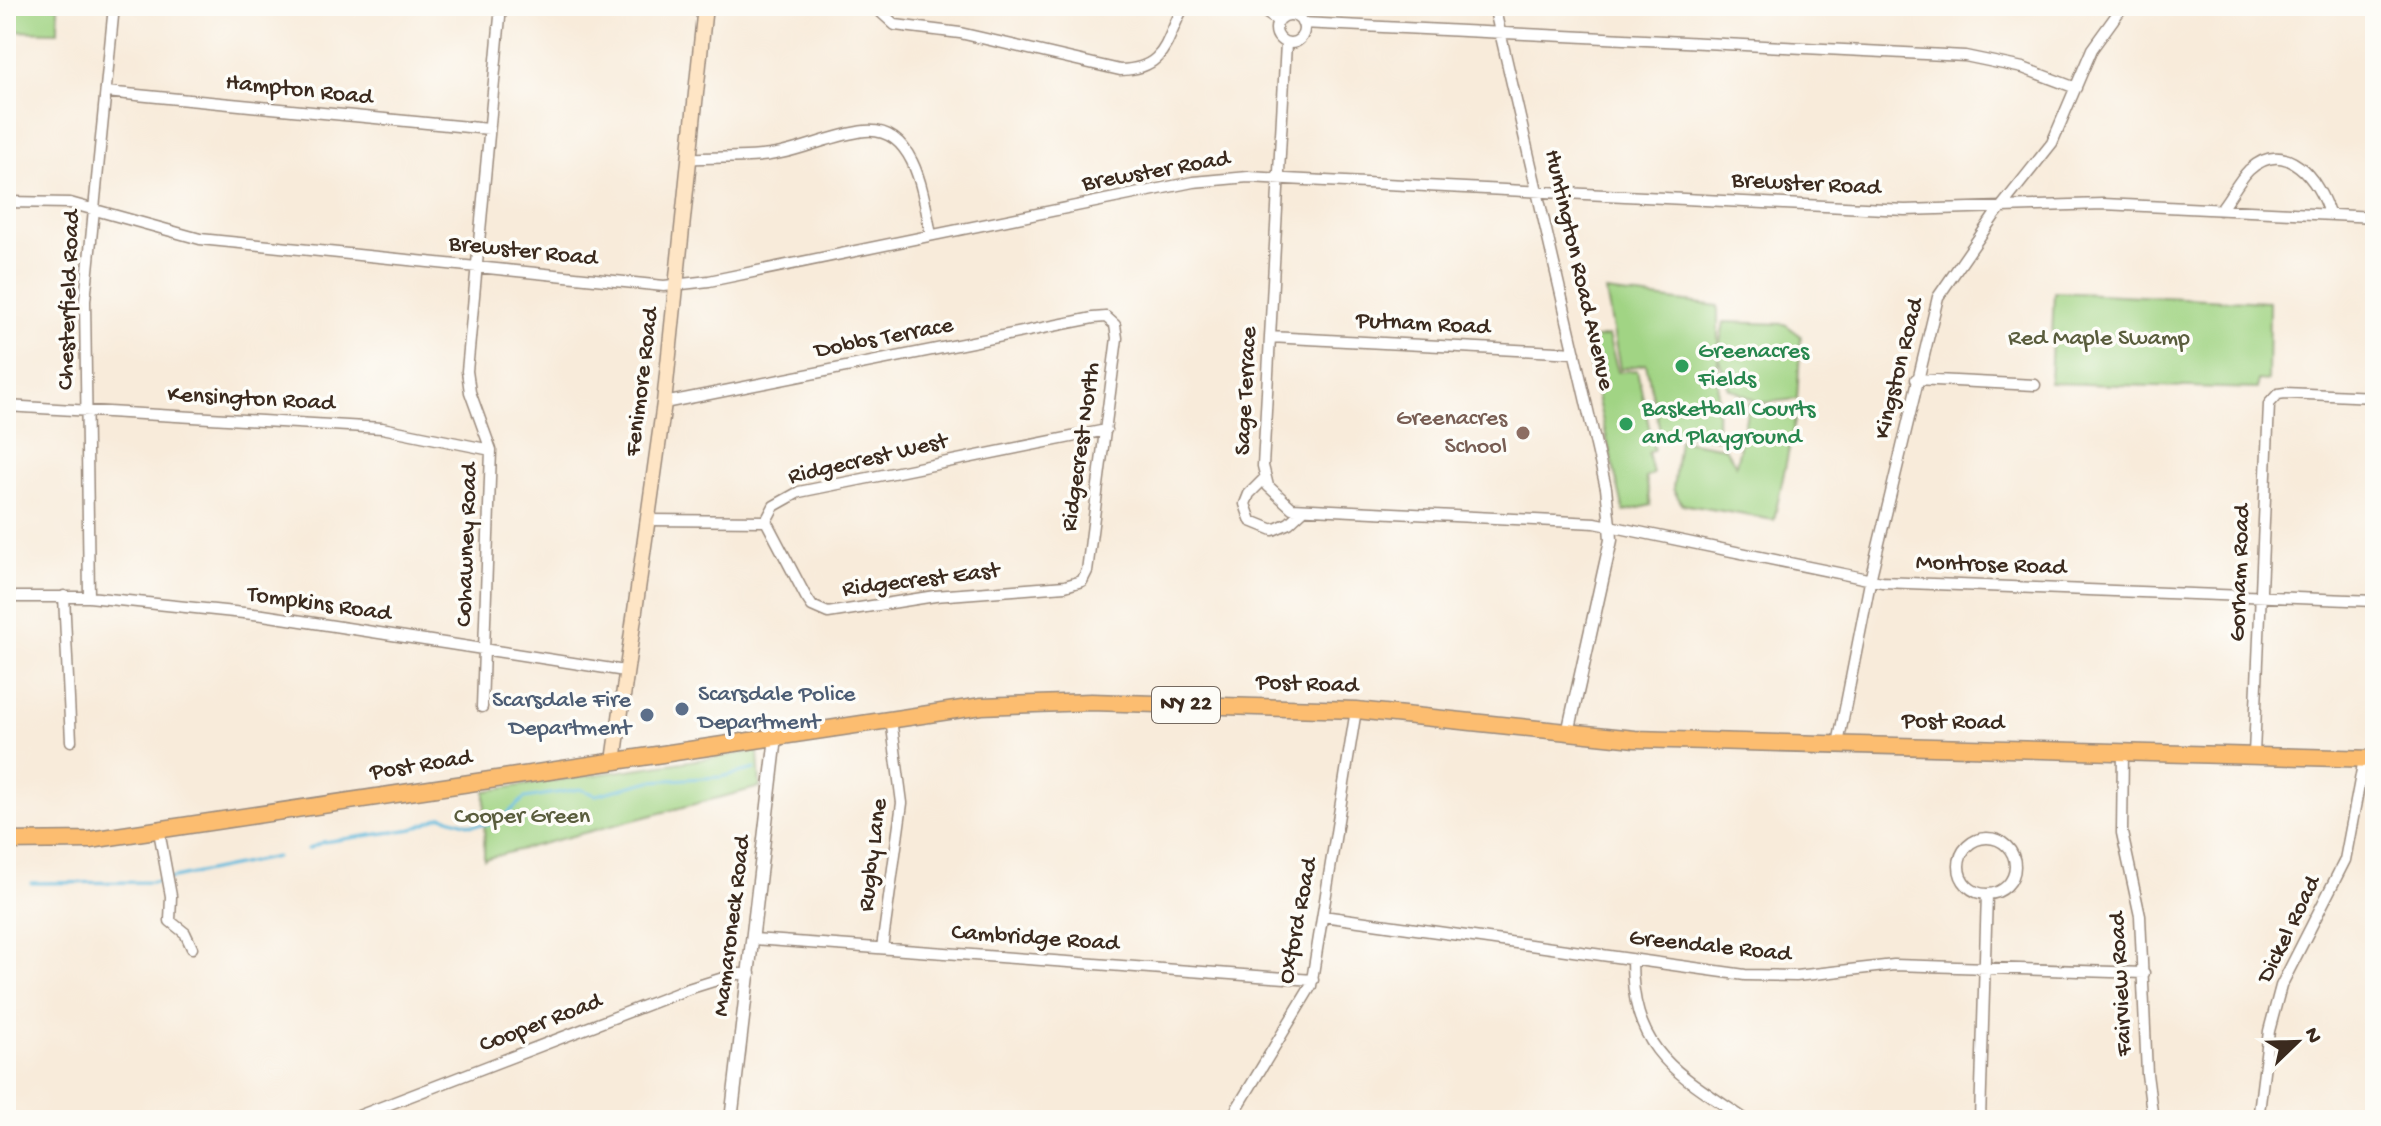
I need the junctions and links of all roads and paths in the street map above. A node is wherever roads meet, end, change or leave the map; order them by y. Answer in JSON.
{"nodes":[{"id":1,"x":114,"y":6,"type":"edge"},
{"id":2,"x":501,"y":6,"type":"edge"},
{"id":3,"x":705,"y":6,"type":"edge"},
{"id":4,"x":874,"y":6,"type":"edge"},
{"id":5,"x":1184,"y":6,"type":"edge"},
{"id":6,"x":1256,"y":6,"type":"edge"},
{"id":7,"x":1494,"y":6,"type":"edge"},
{"id":8,"x":2123,"y":6,"type":"edge"},
{"id":9,"x":1278,"y":21,"type":"junction"},
{"id":10,"x":1302,"y":23,"type":"junction"},
{"id":11,"x":1501,"y":32,"type":"junction"},
{"id":12,"x":1286,"y":43,"type":"junction"},
{"id":13,"x":2076,"y":88,"type":"junction"},
{"id":14,"x":106,"y":92,"type":"junction"},
{"id":15,"x":489,"y":129,"type":"junction"},
{"id":16,"x":688,"y":159,"type":"junction"},
{"id":17,"x":1278,"y":178,"type":"junction"},
{"id":18,"x":1538,"y":192,"type":"junction"},
{"id":19,"x":6,"y":202,"type":"edge"},
{"id":20,"x":94,"y":209,"type":"junction"},
{"id":21,"x":2000,"y":209,"type":"junction"},
{"id":22,"x":2220,"y":210,"type":"junction"},
{"id":23,"x":2329,"y":214,"type":"junction"},
{"id":24,"x":2375,"y":217,"type":"edge"},
{"id":25,"x":931,"y":235,"type":"junction"},
{"id":26,"x":475,"y":268,"type":"junction"},
{"id":27,"x":676,"y":285,"type":"junction"},
{"id":28,"x":1112,"y":320,"type":"joint"},
{"id":29,"x":1270,"y":337,"type":"junction"},
{"id":30,"x":1575,"y":353,"type":"junction"},
{"id":31,"x":1916,"y":379,"type":"junction"},
{"id":32,"x":2035,"y":385,"type":"dead end"},
{"id":33,"x":2375,"y":397,"type":"edge"},
{"id":34,"x":664,"y":403,"type":"junction"},
{"id":35,"x":6,"y":406,"type":"edge"},
{"id":36,"x":86,"y":410,"type":"junction"},
{"id":37,"x":1106,"y":430,"type":"junction"},
{"id":38,"x":491,"y":450,"type":"junction"},
{"id":39,"x":1265,"y":478,"type":"junction"},
{"id":40,"x":1303,"y":510,"type":"junction"},
{"id":41,"x":648,"y":520,"type":"junction"},
{"id":42,"x":766,"y":521,"type":"junction"},
{"id":43,"x":1610,"y":525,"type":"junction"},
{"id":44,"x":1084,"y":579,"type":"joint"},
{"id":45,"x":1871,"y":580,"type":"junction"},
{"id":46,"x":2261,"y":595,"type":"junction"},
{"id":47,"x":64,"y":596,"type":"junction"},
{"id":48,"x":6,"y":597,"type":"edge"},
{"id":49,"x":89,"y":597,"type":"junction"},
{"id":50,"x":2375,"y":601,"type":"edge"},
{"id":51,"x":484,"y":649,"type":"junction"},
{"id":52,"x":625,"y":671,"type":"junction"},
{"id":53,"x":482,"y":707,"type":"dead end"},
{"id":54,"x":1356,"y":710,"type":"junction"},
{"id":55,"x":891,"y":719,"type":"junction"},
{"id":56,"x":1568,"y":733,"type":"junction"},
{"id":57,"x":776,"y":737,"type":"junction"},
{"id":58,"x":71,"y":741,"type":"dead end"},
{"id":59,"x":1838,"y":744,"type":"junction"},
{"id":60,"x":2123,"y":751,"type":"junction"},
{"id":61,"x":2254,"y":754,"type":"junction"},
{"id":62,"x":2370,"y":759,"type":"edge"},
{"id":63,"x":614,"y":761,"type":"junction"},
{"id":64,"x":159,"y":831,"type":"junction"},
{"id":65,"x":6,"y":841,"type":"edge"},
{"id":66,"x":1987,"y":894,"type":"junction"},
{"id":67,"x":1323,"y":916,"type":"junction"},
{"id":68,"x":754,"y":939,"type":"junction"},
{"id":69,"x":192,"y":948,"type":"dead end"},
{"id":70,"x":882,"y":948,"type":"junction"},
{"id":71,"x":1632,"y":960,"type":"junction"},
{"id":72,"x":1984,"y":967,"type":"junction"},
{"id":73,"x":2144,"y":973,"type":"junction"},
{"id":74,"x":750,"y":974,"type":"junction"},
{"id":75,"x":1313,"y":980,"type":"junction"},
{"id":76,"x":348,"y":1120,"type":"edge"},
{"id":77,"x":731,"y":1120,"type":"edge"},
{"id":78,"x":1230,"y":1120,"type":"edge"},
{"id":79,"x":1746,"y":1120,"type":"edge"},
{"id":80,"x":1980,"y":1120,"type":"edge"},
{"id":81,"x":2153,"y":1120,"type":"edge"},
{"id":82,"x":2258,"y":1120,"type":"edge"}],
"edges":[{"from":1,"to":14,"type":"street","name":"Chesterfield Road"},
{"from":2,"to":15,"type":"street","name":"Cohawney Road"},
{"from":3,"to":16,"type":"main road","name":"Fenimore Road"},
{"from":4,"to":5,"type":"street"},
{"from":6,"to":9,"type":"street"},
{"from":7,"to":11,"type":"street","name":"Huntington Road Avenue"},
{"from":8,"to":13,"type":"street","name":"Kingston Road"},
{"from":9,"to":10,"type":"street"},
{"from":9,"to":12,"type":"street"},
{"from":10,"to":11,"type":"street"},
{"from":10,"to":12,"type":"street"},
{"from":11,"to":13,"type":"street"},
{"from":11,"to":18,"type":"street","name":"Huntington Road Avenue"},
{"from":12,"to":17,"type":"street","name":"Sage Terrace"},
{"from":13,"to":21,"type":"street","name":"Kingston Road"},
{"from":14,"to":15,"type":"street","name":"Hampton Road"},
{"from":14,"to":20,"type":"street","name":"Chesterfield Road"},
{"from":15,"to":26,"type":"street","name":"Cohawney Road"},
{"from":16,"to":25,"type":"street"},
{"from":16,"to":27,"type":"main road","name":"Fenimore Road"},
{"from":17,"to":18,"type":"street","name":"Brewster Road"},
{"from":17,"to":25,"type":"street","name":"Brewster Road"},
{"from":17,"to":29,"type":"street","name":"Sage Terrace"},
{"from":18,"to":21,"type":"street","name":"Brewster Road"},
{"from":18,"to":30,"type":"street","name":"Huntington Road Avenue"},
{"from":19,"to":20,"type":"street","name":"Brewster Road"},
{"from":20,"to":26,"type":"street","name":"Brewster Road"},
{"from":20,"to":36,"type":"street","name":"Chesterfield Road"},
{"from":21,"to":22,"type":"street","name":"Brewster Road"},
{"from":21,"to":31,"type":"street","name":"Kingston Road"},
{"from":22,"to":23,"type":"street","name":"Brewster Road"},
{"from":22,"to":23,"type":"street"},
{"from":23,"to":24,"type":"street","name":"Brewster Road"},
{"from":25,"to":27,"type":"street","name":"Brewster Road"},
{"from":26,"to":27,"type":"street","name":"Brewster Road"},
{"from":26,"to":38,"type":"street","name":"Cohawney Road"},
{"from":27,"to":34,"type":"main road","name":"Fenimore Road"},
{"from":28,"to":34,"type":"street","name":"Dobbs Terrace"},
{"from":28,"to":37,"type":"street","name":"Ridgecrest North"},
{"from":29,"to":30,"type":"street","name":"Putnam Road"},
{"from":29,"to":39,"type":"street","name":"Sage Terrace"},
{"from":30,"to":43,"type":"street","name":"Huntington Road Avenue"},
{"from":31,"to":32,"type":"street"},
{"from":31,"to":45,"type":"street","name":"Kingston Road"},
{"from":33,"to":46,"type":"street","name":"Gorham Road"},
{"from":34,"to":41,"type":"main road","name":"Fenimore Road"},
{"from":35,"to":36,"type":"street","name":"Kensington Road"},
{"from":36,"to":38,"type":"street","name":"Kensington Road"},
{"from":36,"to":49,"type":"street","name":"Chesterfield Road"},
{"from":37,"to":42,"type":"street","name":"Ridgecrest West"},
{"from":37,"to":44,"type":"street","name":"Ridgecrest North"},
{"from":38,"to":51,"type":"street","name":"Cohawney Road"},
{"from":39,"to":40,"type":"street","name":"Sage Terrace"},
{"from":39,"to":40,"type":"street"},
{"from":40,"to":43,"type":"street"},
{"from":41,"to":42,"type":"street"},
{"from":41,"to":52,"type":"main road","name":"Fenimore Road"},
{"from":42,"to":44,"type":"street","name":"Ridgecrest East"},
{"from":43,"to":45,"type":"street","name":"Montrose Road"},
{"from":43,"to":56,"type":"street","name":"Huntington Road Avenue"},
{"from":45,"to":46,"type":"street","name":"Montrose Road"},
{"from":45,"to":59,"type":"street","name":"Kingston Road"},
{"from":46,"to":50,"type":"street","name":"Montrose Road"},
{"from":46,"to":61,"type":"street","name":"Gorham Road"},
{"from":47,"to":48,"type":"street","name":"Tompkins Road"},
{"from":47,"to":49,"type":"street","name":"Tompkins Road"},
{"from":47,"to":58,"type":"street"},
{"from":49,"to":51,"type":"street","name":"Tompkins Road"},
{"from":51,"to":52,"type":"street","name":"Tompkins Road"},
{"from":51,"to":53,"type":"street","name":"Cohawney Road"},
{"from":52,"to":63,"type":"main road","name":"Fenimore Road"},
{"from":54,"to":55,"type":"main road","name":"Post Road","number":"NY 22"},
{"from":54,"to":56,"type":"main road","name":"Post Road","number":"NY 22"},
{"from":54,"to":67,"type":"street","name":"Oxford Road"},
{"from":55,"to":57,"type":"main road","name":"Post Road","number":"NY 22"},
{"from":55,"to":70,"type":"street","name":"Rugby Lane"},
{"from":56,"to":59,"type":"main road","name":"Post Road","number":"NY 22"},
{"from":57,"to":63,"type":"main road","name":"Post Road","number":"NY 22"},
{"from":57,"to":68,"type":"street","name":"Mamaroneck Road"},
{"from":59,"to":60,"type":"main road","name":"Post Road","number":"NY 22"},
{"from":60,"to":61,"type":"main road","name":"Post Road","number":"NY 22"},
{"from":60,"to":73,"type":"street","name":"Fairview Road"},
{"from":61,"to":62,"type":"main road","name":"Post Road","number":"NY 22"},
{"from":62,"to":82,"type":"street","name":"Dickel Road"},
{"from":63,"to":64,"type":"main road","name":"Post Road","number":"NY 22"},
{"from":64,"to":65,"type":"main road","name":"Post Road","number":"NY 22"},
{"from":64,"to":69,"type":"street"},
{"from":66,"to":66,"type":"street"},
{"from":66,"to":72,"type":"street"},
{"from":67,"to":71,"type":"street","name":"Greendale Road"},
{"from":67,"to":75,"type":"street","name":"Oxford Road"},
{"from":68,"to":70,"type":"street","name":"Cambridge Road"},
{"from":68,"to":74,"type":"street","name":"Mamaroneck Road"},
{"from":70,"to":75,"type":"street","name":"Cambridge Road"},
{"from":71,"to":72,"type":"street","name":"Greendale Road"},
{"from":71,"to":79,"type":"street"},
{"from":72,"to":73,"type":"street","name":"Greendale Road"},
{"from":72,"to":80,"type":"street"},
{"from":73,"to":81,"type":"street","name":"Fairview Road"},
{"from":74,"to":76,"type":"street","name":"Cooper Road"},
{"from":74,"to":77,"type":"street","name":"Mamaroneck Road"},
{"from":75,"to":78,"type":"street","name":"Oxford Road"}]}
